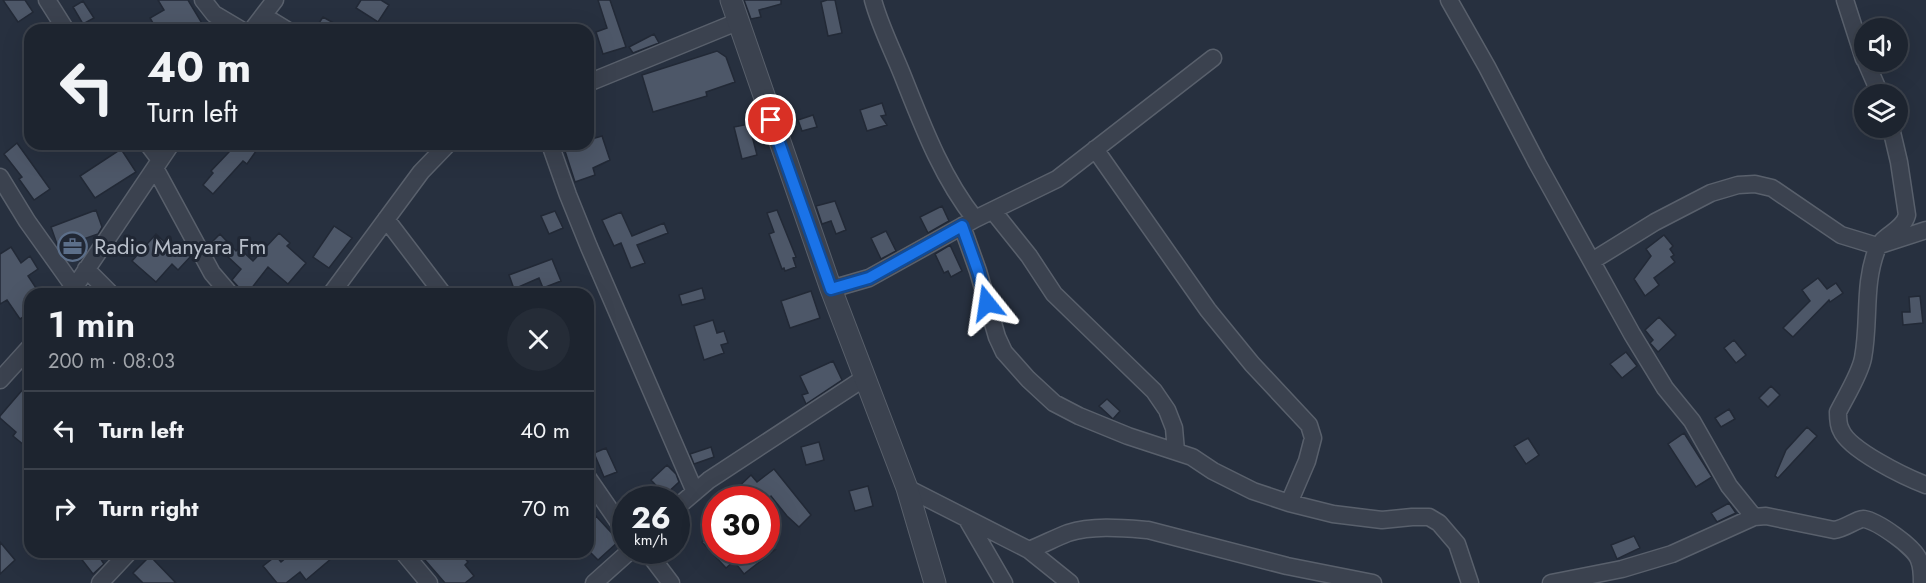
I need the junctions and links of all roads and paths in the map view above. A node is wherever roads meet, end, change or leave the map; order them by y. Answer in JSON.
{"nodes":[{"id":1,"x":47,"y":0,"type":"edge"},
{"id":2,"x":203,"y":0,"type":"edge"},
{"id":3,"x":275,"y":0,"type":"edge"},
{"id":4,"x":731,"y":0,"type":"edge"},
{"id":5,"x":873,"y":0,"type":"edge"},
{"id":6,"x":1449,"y":0,"type":"edge"},
{"id":7,"x":1845,"y":0,"type":"edge"},
{"id":8,"x":264,"y":16,"type":"junction"},
{"id":9,"x":737,"y":22,"type":"junction"},
{"id":10,"x":62,"y":24,"type":"edge"},
{"id":11,"x":231,"y":24,"type":"edge"},
{"id":12,"x":257,"y":24,"type":"edge"},
{"id":13,"x":277,"y":24,"type":"edge"},
{"id":14,"x":1854,"y":27,"type":"edge"},
{"id":15,"x":1213,"y":58,"type":"dead end"},
{"id":16,"x":594,"y":81,"type":"edge"},
{"id":17,"x":1893,"y":138,"type":"edge"},
{"id":18,"x":1095,"y":149,"type":"junction"},
{"id":19,"x":151,"y":150,"type":"edge"},
{"id":20,"x":167,"y":150,"type":"edge"},
{"id":21,"x":442,"y":150,"type":"edge"},
{"id":22,"x":552,"y":150,"type":"edge"},
{"id":23,"x":157,"y":164,"type":"junction"},
{"id":24,"x":0,"y":177,"type":"edge"},
{"id":25,"x":993,"y":211,"type":"junction"},
{"id":26,"x":386,"y":219,"type":"junction"},
{"id":27,"x":968,"y":223,"type":"junction"},
{"id":28,"x":1926,"y":230,"type":"edge"},
{"id":29,"x":1877,"y":246,"type":"junction"},
{"id":30,"x":1592,"y":261,"type":"junction"},
{"id":31,"x":86,"y":269,"type":"junction"},
{"id":32,"x":71,"y":288,"type":"edge"},
{"id":33,"x":73,"y":288,"type":"edge"},
{"id":34,"x":105,"y":288,"type":"edge"},
{"id":35,"x":225,"y":288,"type":"edge"},
{"id":36,"x":336,"y":288,"type":"edge"},
{"id":37,"x":438,"y":288,"type":"edge"},
{"id":38,"x":831,"y":289,"type":"junction"},
{"id":39,"x":24,"y":354,"type":"edge"},
{"id":40,"x":866,"y":377,"type":"junction"},
{"id":41,"x":0,"y":380,"type":"edge"},
{"id":42,"x":1176,"y":451,"type":"junction"},
{"id":43,"x":1926,"y":485,"type":"edge"},
{"id":44,"x":594,"y":487,"type":"edge"},
{"id":45,"x":907,"y":488,"type":"junction"},
{"id":46,"x":695,"y":492,"type":"junction"},
{"id":47,"x":690,"y":496,"type":"edge"},
{"id":48,"x":1289,"y":502,"type":"junction"},
{"id":49,"x":612,"y":513,"type":"edge"},
{"id":50,"x":1754,"y":517,"type":"junction"},
{"id":51,"x":968,"y":521,"type":"junction"},
{"id":52,"x":1029,"y":550,"type":"junction"},
{"id":53,"x":126,"y":558,"type":"edge"},
{"id":54,"x":409,"y":558,"type":"edge"},
{"id":55,"x":615,"y":564,"type":"edge"},
{"id":56,"x":657,"y":564,"type":"edge"},
{"id":57,"x":118,"y":577,"type":"edge"},
{"id":58,"x":100,"y":583,"type":"edge"},
{"id":59,"x":429,"y":583,"type":"edge"},
{"id":60,"x":594,"y":583,"type":"edge"},
{"id":61,"x":671,"y":583,"type":"edge"},
{"id":62,"x":935,"y":583,"type":"edge"},
{"id":63,"x":1004,"y":583,"type":"edge"},
{"id":64,"x":1070,"y":583,"type":"edge"},
{"id":65,"x":1373,"y":583,"type":"edge"},
{"id":66,"x":1470,"y":583,"type":"edge"},
{"id":67,"x":1551,"y":583,"type":"edge"},
{"id":68,"x":1922,"y":583,"type":"edge"}],
"edges":[{"from":1,"to":10,"type":"street"},
{"from":2,"to":11,"type":"street"},
{"from":3,"to":8,"type":"street"},
{"from":4,"to":9,"type":"street"},
{"from":5,"to":27,"type":"street"},
{"from":6,"to":30,"type":"street"},
{"from":7,"to":14,"type":"street"},
{"from":8,"to":12,"type":"street"},
{"from":8,"to":13,"type":"street"},
{"from":9,"to":16,"type":"street"},
{"from":9,"to":38,"type":"street"},
{"from":15,"to":18,"type":"street"},
{"from":17,"to":29,"type":"street"},
{"from":18,"to":25,"type":"street"},
{"from":18,"to":48,"type":"street"},
{"from":19,"to":23,"type":"street"},
{"from":20,"to":23,"type":"street"},
{"from":21,"to":26,"type":"street"},
{"from":22,"to":46,"type":"street"},
{"from":23,"to":31,"type":"street"},
{"from":23,"to":35,"type":"street"},
{"from":24,"to":32,"type":"street"},
{"from":25,"to":27,"type":"street"},
{"from":25,"to":42,"type":"street"},
{"from":26,"to":36,"type":"street"},
{"from":26,"to":37,"type":"street"},
{"from":27,"to":38,"type":"street"},
{"from":27,"to":42,"type":"street"},
{"from":28,"to":29,"type":"street"},
{"from":29,"to":30,"type":"street"},
{"from":29,"to":43,"type":"street"},
{"from":30,"to":50,"type":"street"},
{"from":31,"to":33,"type":"street"},
{"from":31,"to":34,"type":"street"},
{"from":38,"to":40,"type":"street"},
{"from":39,"to":41,"type":"street"},
{"from":40,"to":45,"type":"street"},
{"from":40,"to":46,"type":"street"},
{"from":42,"to":48,"type":"street"},
{"from":44,"to":49,"type":"street"},
{"from":45,"to":51,"type":"street"},
{"from":45,"to":62,"type":"street"},
{"from":46,"to":47,"type":"street"},
{"from":48,"to":66,"type":"street"},
{"from":50,"to":67,"type":"street"},
{"from":50,"to":68,"type":"street"},
{"from":51,"to":52,"type":"street"},
{"from":51,"to":63,"type":"street"},
{"from":52,"to":64,"type":"street"},
{"from":52,"to":65,"type":"street"},
{"from":53,"to":57,"type":"street"},
{"from":54,"to":59,"type":"street"},
{"from":55,"to":60,"type":"street"},
{"from":56,"to":61,"type":"street"},
{"from":57,"to":58,"type":"street"}]}
